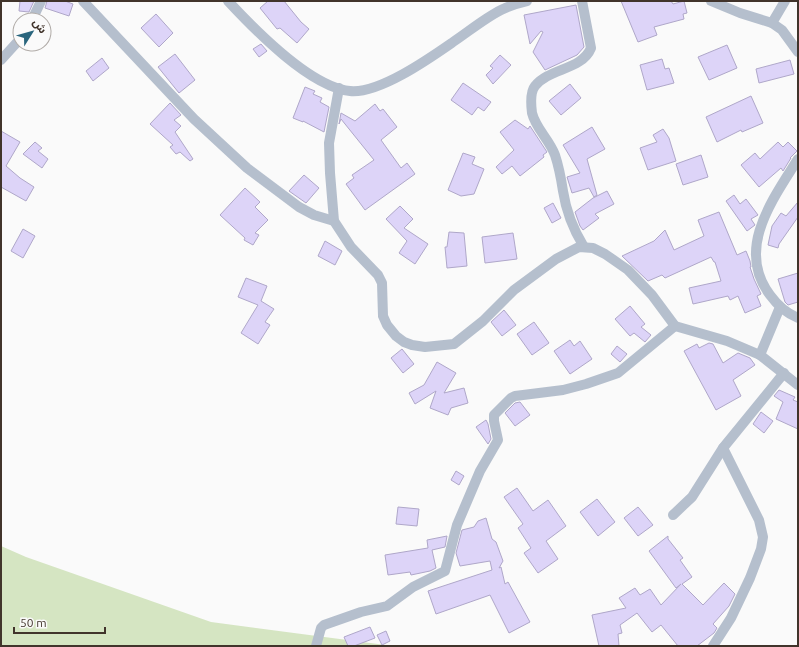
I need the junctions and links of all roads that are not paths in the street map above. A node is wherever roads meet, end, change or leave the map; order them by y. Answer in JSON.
{"nodes":[{"id":1,"x":40,"y":1,"type":"edge"},
{"id":2,"x":83,"y":1,"type":"edge"},
{"id":3,"x":228,"y":1,"type":"edge"},
{"id":4,"x":527,"y":1,"type":"edge"},
{"id":5,"x":582,"y":1,"type":"edge"},
{"id":6,"x":711,"y":1,"type":"edge"},
{"id":7,"x":785,"y":1,"type":"edge"},
{"id":8,"x":35,"y":12,"type":"edge"},
{"id":9,"x":772,"y":23,"type":"junction"},
{"id":10,"x":12,"y":48,"type":"edge"},
{"id":11,"x":798,"y":52,"type":"edge"},
{"id":12,"x":1,"y":60,"type":"edge"},
{"id":13,"x":339,"y":88,"type":"junction"},
{"id":14,"x":798,"y":159,"type":"edge"},
{"id":15,"x":334,"y":221,"type":"junction"},
{"id":16,"x":584,"y":247,"type":"junction"},
{"id":17,"x":780,"y":307,"type":"junction"},
{"id":18,"x":798,"y":318,"type":"edge"},
{"id":19,"x":675,"y":326,"type":"junction"},
{"id":20,"x":760,"y":355,"type":"junction"},
{"id":21,"x":784,"y":373,"type":"junction"},
{"id":22,"x":798,"y":385,"type":"edge"},
{"id":23,"x":723,"y":448,"type":"junction"},
{"id":24,"x":673,"y":515,"type":"dead end"},
{"id":25,"x":316,"y":646,"type":"edge"},
{"id":26,"x":713,"y":646,"type":"edge"}],
"edges":[{"from":1,"to":8,"type":"street"},
{"from":2,"to":15,"type":"street"},
{"from":3,"to":13,"type":"street"},
{"from":4,"to":13,"type":"street"},
{"from":5,"to":16,"type":"street"},
{"from":6,"to":9,"type":"street"},
{"from":7,"to":9,"type":"street"},
{"from":9,"to":11,"type":"street"},
{"from":10,"to":12,"type":"street"},
{"from":13,"to":15,"type":"street"},
{"from":14,"to":17,"type":"street"},
{"from":15,"to":16,"type":"street"},
{"from":16,"to":19,"type":"street"},
{"from":17,"to":18,"type":"street"},
{"from":17,"to":20,"type":"street"},
{"from":19,"to":20,"type":"street"},
{"from":19,"to":25,"type":"street"},
{"from":20,"to":21,"type":"street"},
{"from":21,"to":22,"type":"street"},
{"from":21,"to":23,"type":"street"},
{"from":23,"to":24,"type":"street"},
{"from":23,"to":26,"type":"street"}]}
